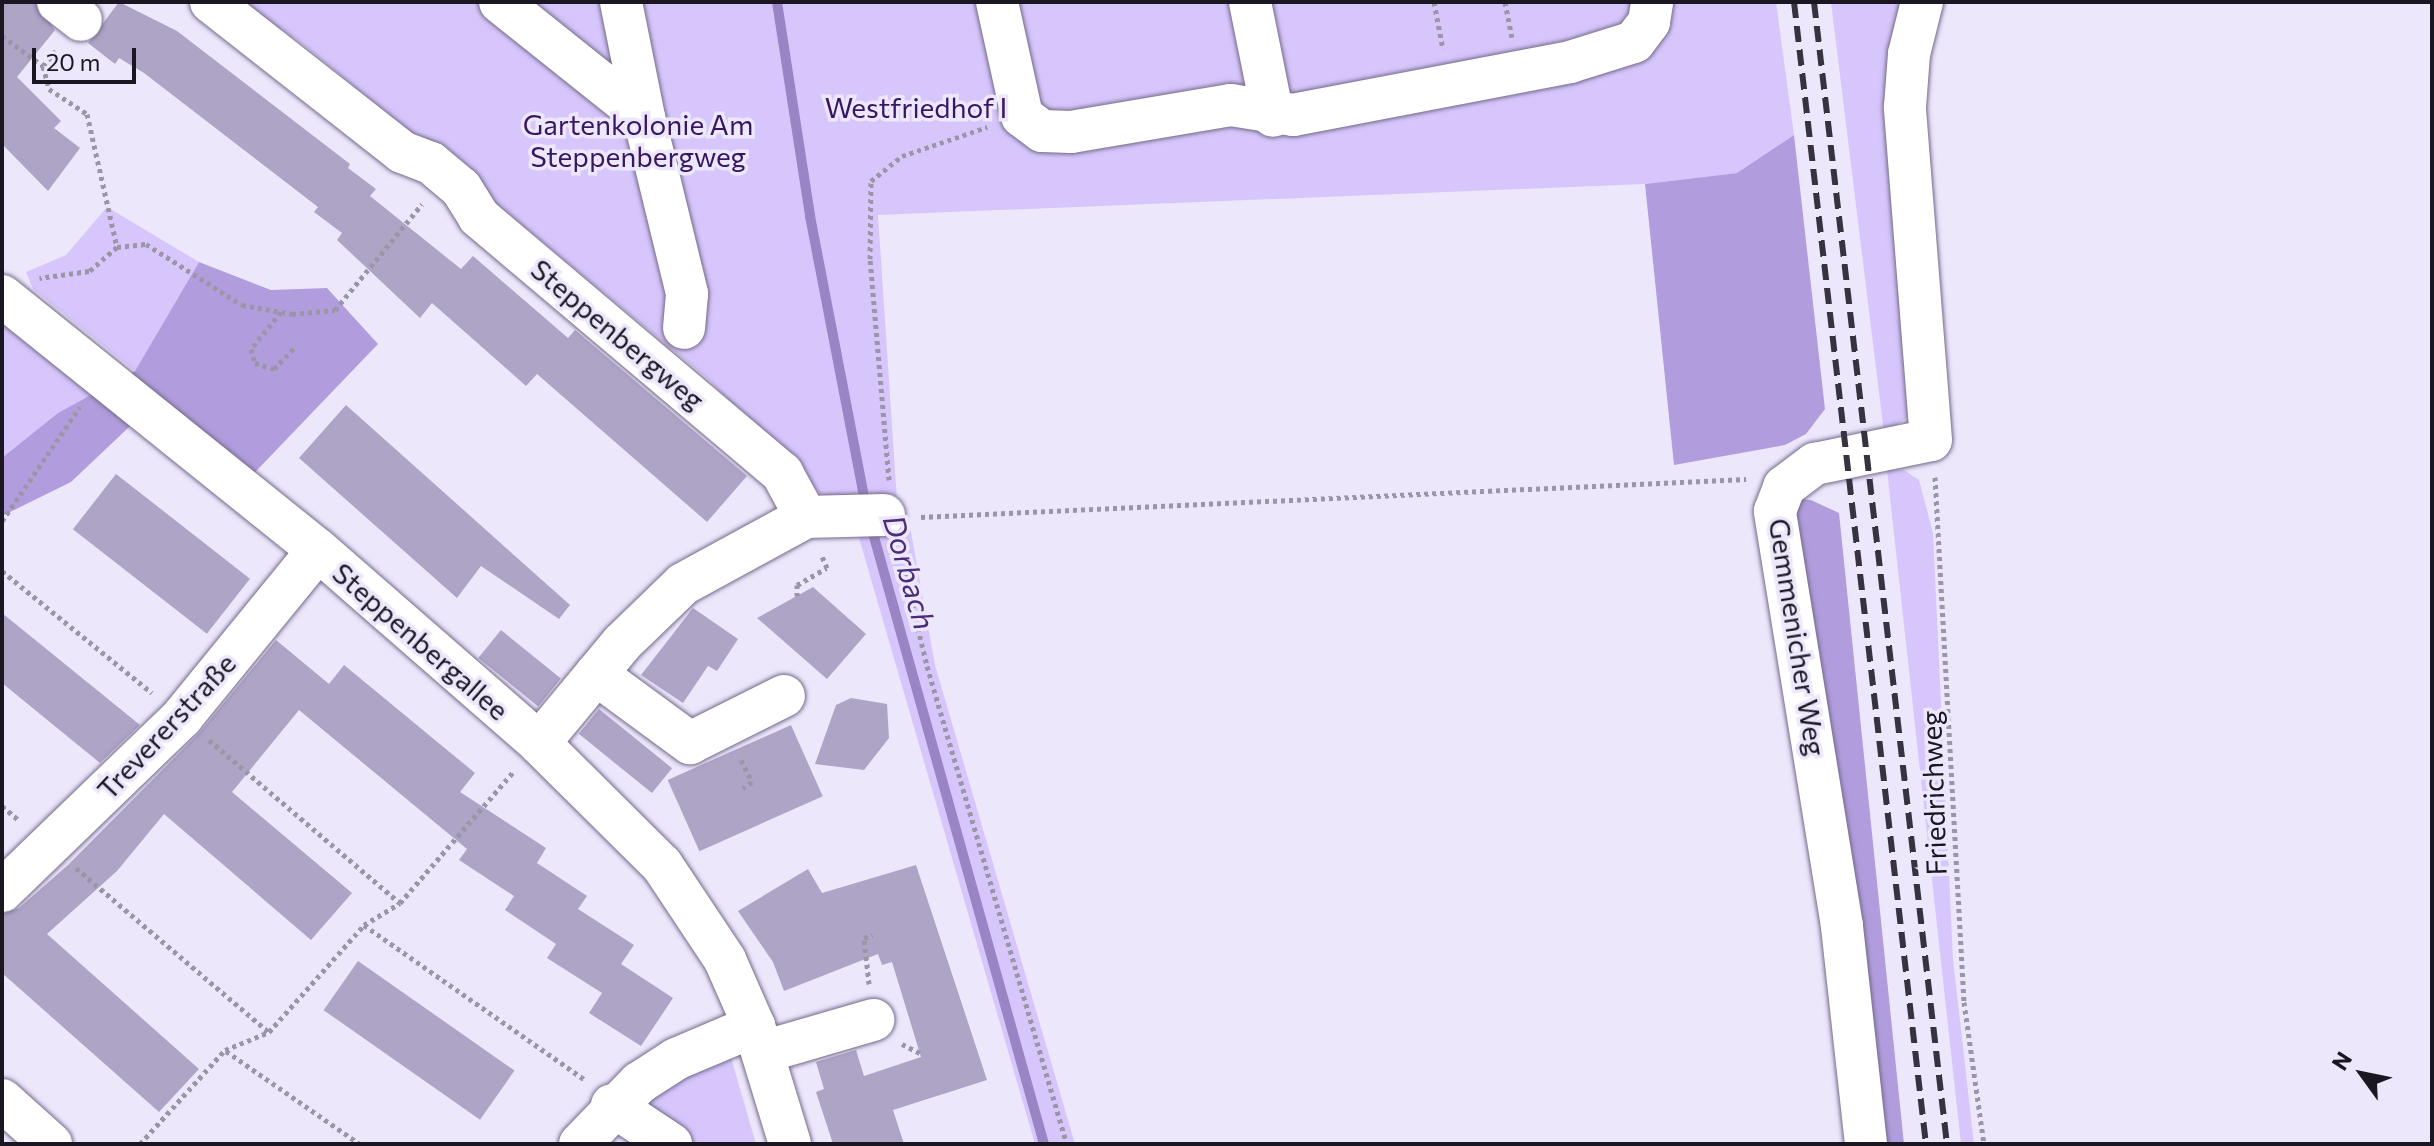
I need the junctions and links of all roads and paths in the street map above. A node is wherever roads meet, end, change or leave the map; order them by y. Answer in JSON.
{"nodes":[{"id":1,"x":211,"y":2,"type":"edge"},
{"id":2,"x":500,"y":2,"type":"edge"},
{"id":3,"x":621,"y":2,"type":"edge"},
{"id":4,"x":997,"y":2,"type":"edge"},
{"id":5,"x":1250,"y":2,"type":"edge"},
{"id":6,"x":1652,"y":2,"type":"edge"},
{"id":7,"x":1922,"y":2,"type":"edge"},
{"id":8,"x":2,"y":36,"type":"edge"},
{"id":9,"x":1022,"y":116,"type":"junction"},
{"id":10,"x":1273,"y":116,"type":"junction"},
{"id":11,"x":644,"y":117,"type":"junction"},
{"id":12,"x":431,"y":163,"type":"junction"},
{"id":13,"x":117,"y":247,"type":"junction"},
{"id":14,"x":16,"y":288,"type":"edge"},
{"id":15,"x":281,"y":312,"type":"junction"},
{"id":16,"x":684,"y":328,"type":"dead end"},
{"id":17,"x":296,"y":346,"type":"dead end"},
{"id":18,"x":87,"y":399,"type":"dead end"},
{"id":19,"x":1931,"y":440,"type":"junction"},
{"id":20,"x":1784,"y":487,"type":"junction"},
{"id":21,"x":888,"y":514,"type":"junction"},
{"id":22,"x":823,"y":515,"type":"junction"},
{"id":23,"x":2,"y":521,"type":"edge"},
{"id":24,"x":318,"y":550,"type":"junction"},
{"id":25,"x":596,"y":674,"type":"junction"},
{"id":26,"x":784,"y":696,"type":"dead end"},
{"id":27,"x":539,"y":743,"type":"junction"},
{"id":28,"x":51,"y":847,"type":"junction"},
{"id":29,"x":2,"y":891,"type":"edge"},
{"id":30,"x":364,"y":925,"type":"junction"},
{"id":31,"x":873,"y":1020,"type":"dead end"},
{"id":32,"x":269,"y":1032,"type":"junction"},
{"id":33,"x":758,"y":1039,"type":"junction"},
{"id":34,"x":225,"y":1050,"type":"junction"},
{"id":35,"x":2,"y":1100,"type":"edge"},
{"id":36,"x":614,"y":1103,"type":"junction"},
{"id":37,"x":51,"y":1144,"type":"edge"},
{"id":38,"x":140,"y":1144,"type":"edge"},
{"id":39,"x":360,"y":1144,"type":"edge"},
{"id":40,"x":580,"y":1144,"type":"edge"},
{"id":41,"x":671,"y":1144,"type":"edge"},
{"id":42,"x":790,"y":1144,"type":"edge"},
{"id":43,"x":1067,"y":1144,"type":"edge"},
{"id":44,"x":1866,"y":1144,"type":"edge"},
{"id":45,"x":1984,"y":1144,"type":"edge"}],
"edges":[{"from":1,"to":12,"type":"street","name":"Steppenbergweg"},
{"from":2,"to":11,"type":"street"},
{"from":3,"to":11,"type":"street"},
{"from":4,"to":9,"type":"street"},
{"from":5,"to":10,"type":"street"},
{"from":6,"to":10,"type":"street"},
{"from":7,"to":19,"type":"street"},
{"from":8,"to":13,"type":"path"},
{"from":9,"to":10,"type":"street"},
{"from":9,"to":21,"type":"path"},
{"from":11,"to":16,"type":"street"},
{"from":12,"to":15,"type":"path"},
{"from":12,"to":22,"type":"street","name":"Steppenbergweg"},
{"from":13,"to":14,"type":"path"},
{"from":13,"to":15,"type":"path"},
{"from":14,"to":24,"type":"street","name":"Steppenbergallee"},
{"from":15,"to":17,"type":"path"},
{"from":18,"to":23,"type":"path"},
{"from":19,"to":20,"type":"street","name":"Gemmenicher Weg"},
{"from":19,"to":45,"type":"path","name":"Friedrichweg"},
{"from":20,"to":21,"type":"path"},
{"from":20,"to":44,"type":"street","name":"Gemmenicher Weg"},
{"from":21,"to":22,"type":"street"},
{"from":21,"to":43,"type":"path"},
{"from":22,"to":25,"type":"street"},
{"from":24,"to":27,"type":"street","name":"Steppenbergallee"},
{"from":24,"to":28,"type":"street","name":"Trevererstraße"},
{"from":25,"to":26,"type":"street"},
{"from":25,"to":27,"type":"street"},
{"from":27,"to":30,"type":"path"},
{"from":27,"to":33,"type":"street","name":"Steppenbergallee"},
{"from":28,"to":29,"type":"street","name":"Trevererstraße"},
{"from":28,"to":32,"type":"path"},
{"from":30,"to":32,"type":"path"},
{"from":30,"to":36,"type":"path"},
{"from":31,"to":33,"type":"street"},
{"from":32,"to":34,"type":"path"},
{"from":33,"to":36,"type":"street"},
{"from":33,"to":42,"type":"street","name":"Steppenbergallee"},
{"from":34,"to":38,"type":"path"},
{"from":34,"to":39,"type":"path"},
{"from":35,"to":37,"type":"street"},
{"from":36,"to":40,"type":"street"},
{"from":36,"to":41,"type":"street"}]}
